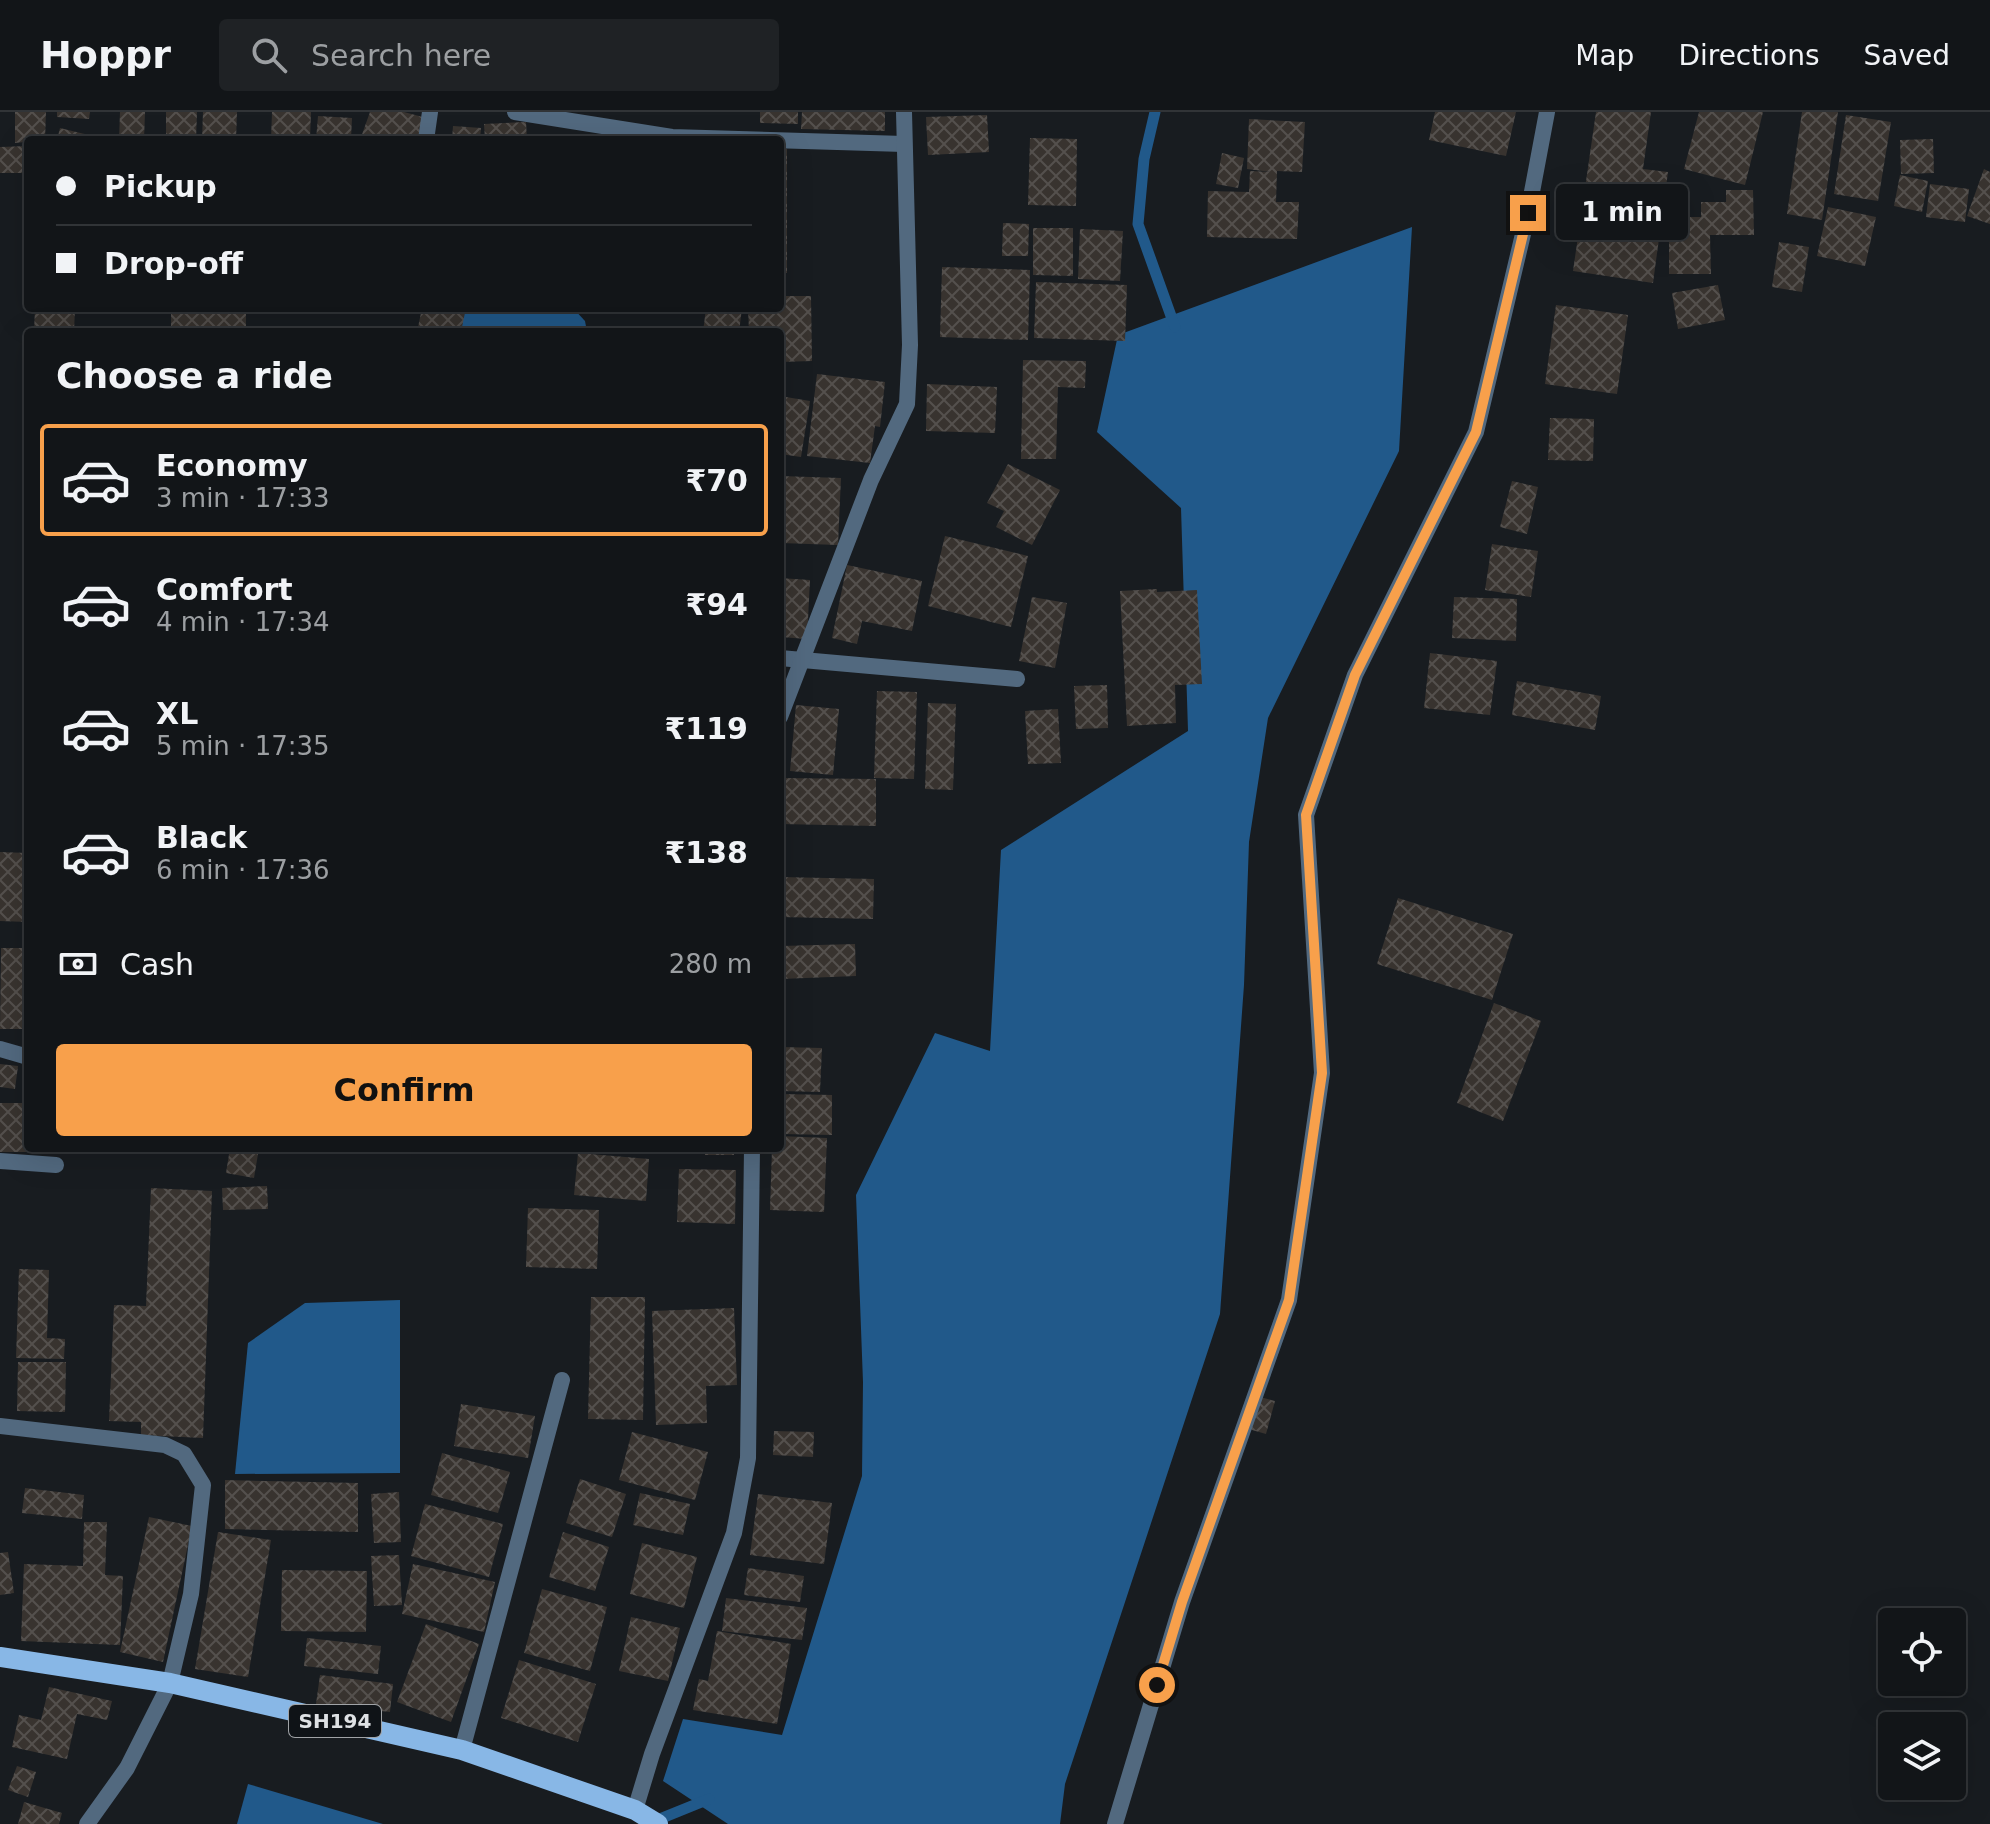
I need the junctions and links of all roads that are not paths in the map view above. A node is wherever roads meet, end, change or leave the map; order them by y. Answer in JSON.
{"nodes":[{"id":1,"x":430,"y":112,"type":"edge"},
{"id":2,"x":515,"y":112,"type":"edge"},
{"id":3,"x":904,"y":112,"type":"edge"},
{"id":4,"x":1547,"y":112,"type":"edge"},
{"id":5,"x":427,"y":136,"type":"edge"},
{"id":6,"x":666,"y":136,"type":"edge"},
{"id":7,"x":784,"y":140,"type":"edge"},
{"id":8,"x":904,"y":144,"type":"junction"},
{"id":9,"x":784,"y":658,"type":"edge"},
{"id":10,"x":801,"y":659,"type":"junction"},
{"id":11,"x":1017,"y":679,"type":"dead end"},
{"id":12,"x":784,"y":706,"type":"edge"},
{"id":13,"x":0,"y":1049,"type":"edge"},
{"id":14,"x":24,"y":1056,"type":"edge"},
{"id":15,"x":752,"y":1152,"type":"edge"},
{"id":16,"x":0,"y":1161,"type":"edge"},
{"id":17,"x":56,"y":1165,"type":"dead end"},
{"id":18,"x":562,"y":1380,"type":"dead end"},
{"id":19,"x":0,"y":1426,"type":"edge"},
{"id":20,"x":0,"y":1657,"type":"edge"},
{"id":21,"x":170,"y":1683,"type":"junction"},
{"id":22,"x":462,"y":1750,"type":"junction"},
{"id":23,"x":635,"y":1810,"type":"junction"},
{"id":24,"x":87,"y":1824,"type":"edge"},
{"id":25,"x":658,"y":1824,"type":"edge"},
{"id":26,"x":1115,"y":1824,"type":"edge"}],
"edges":[{"from":1,"to":5,"type":"street"},
{"from":2,"to":6,"type":"street"},
{"from":3,"to":8,"type":"street"},
{"from":4,"to":26,"type":"street"},
{"from":7,"to":8,"type":"street"},
{"from":8,"to":10,"type":"street"},
{"from":9,"to":10,"type":"street"},
{"from":10,"to":11,"type":"street"},
{"from":10,"to":12,"type":"street"},
{"from":13,"to":14,"type":"street"},
{"from":15,"to":23,"type":"street"},
{"from":16,"to":17,"type":"street"},
{"from":18,"to":22,"type":"street"},
{"from":19,"to":21,"type":"street"},
{"from":20,"to":21,"type":"main road","number":"SH194"},
{"from":21,"to":22,"type":"main road","number":"SH194"},
{"from":21,"to":24,"type":"street"},
{"from":22,"to":23,"type":"main road","number":"SH194"},
{"from":23,"to":25,"type":"main road","number":"SH194"}]}
